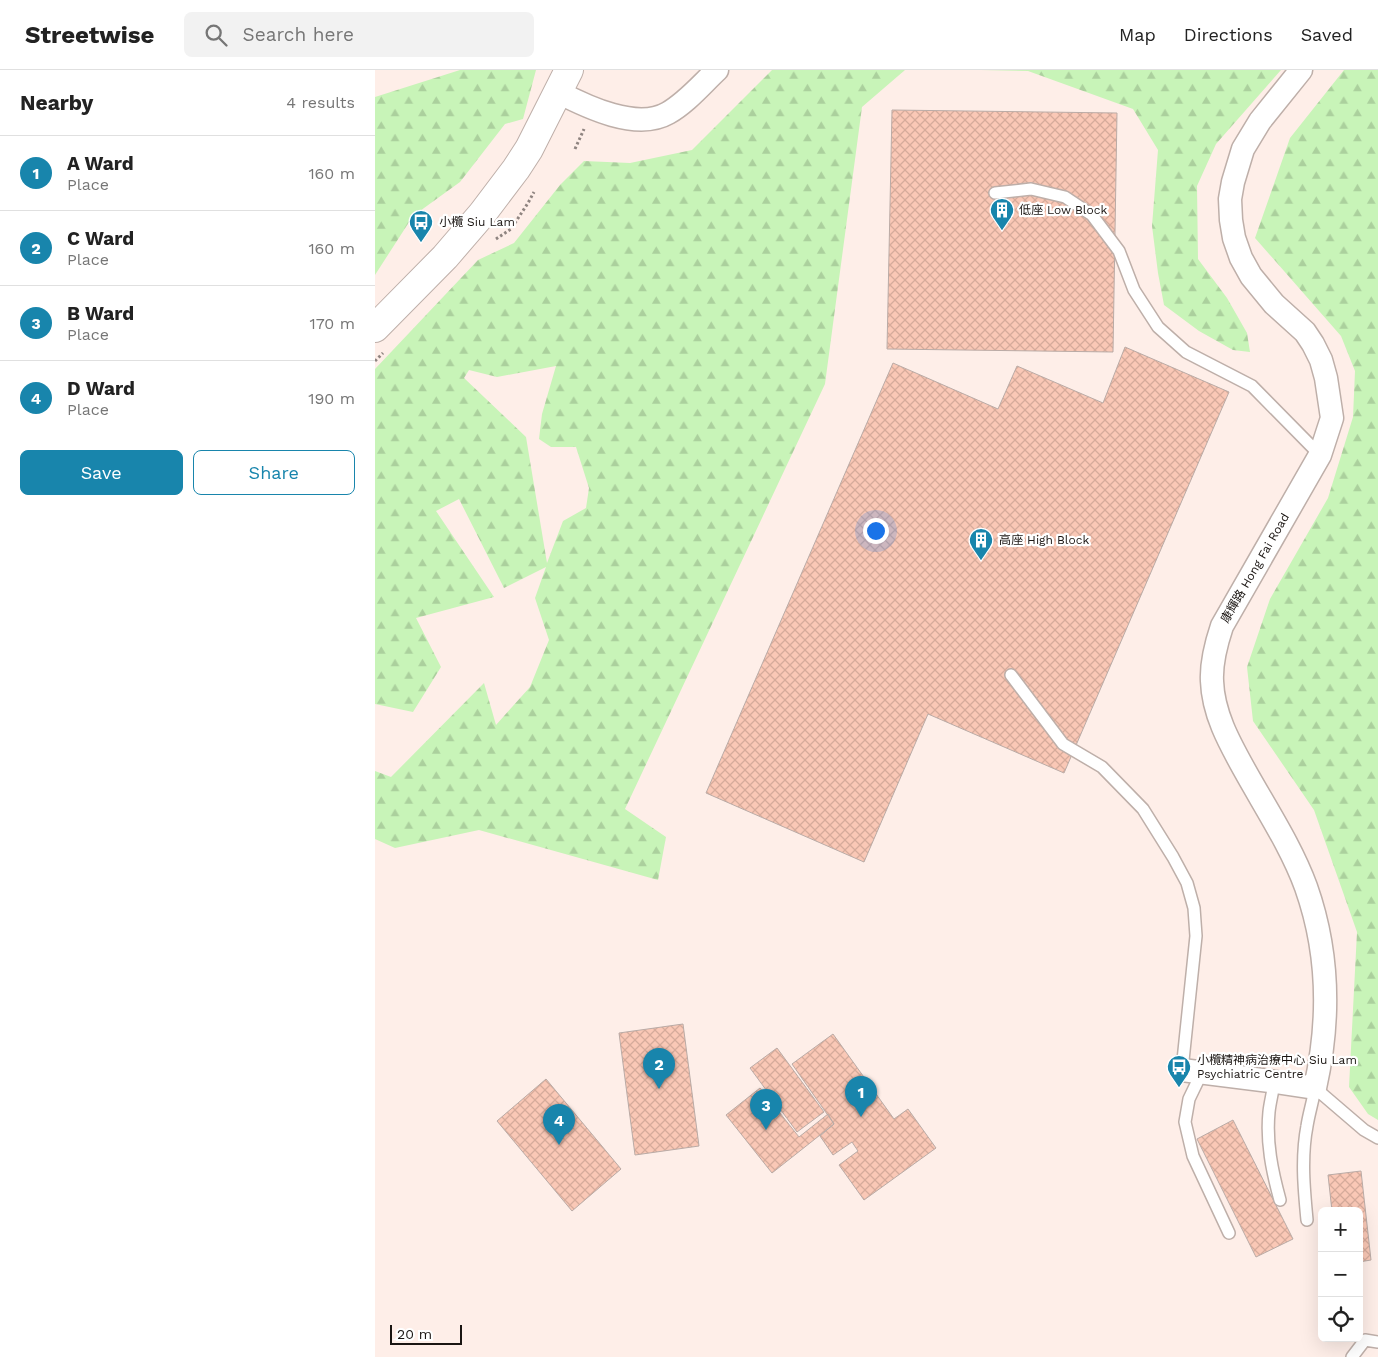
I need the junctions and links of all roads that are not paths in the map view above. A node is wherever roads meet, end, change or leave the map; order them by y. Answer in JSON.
{"nodes":[{"id":1,"x":717,"y":70,"type":"edge"},
{"id":2,"x":1301,"y":70,"type":"edge"},
{"id":3,"x":563,"y":81,"type":"edge"},
{"id":4,"x":995,"y":193,"type":"dead end"},
{"id":5,"x":375,"y":328,"type":"edge"},
{"id":6,"x":1320,"y":455,"type":"junction"},
{"id":7,"x":1011,"y":675,"type":"dead end"},
{"id":8,"x":1192,"y":1071,"type":"junction"},
{"id":9,"x":1274,"y":1082,"type":"junction"},
{"id":10,"x":1315,"y":1088,"type":"junction"},
{"id":11,"x":1378,"y":1138,"type":"edge"},
{"id":12,"x":1279,"y":1200,"type":"dead end"},
{"id":13,"x":1307,"y":1220,"type":"dead end"},
{"id":14,"x":1229,"y":1233,"type":"dead end"},
{"id":15,"x":1378,"y":1342,"type":"edge"},
{"id":16,"x":1352,"y":1357,"type":"edge"}],
"edges":[{"from":1,"to":3,"type":"street"},
{"from":2,"to":6,"type":"street","name":"康輝路 Hong Fai Road"},
{"from":3,"to":5,"type":"main road"},
{"from":4,"to":6,"type":"lane"},
{"from":6,"to":10,"type":"street","name":"康輝路 Hong Fai Road"},
{"from":7,"to":8,"type":"lane"},
{"from":8,"to":9,"type":"street"},
{"from":8,"to":14,"type":"lane"},
{"from":9,"to":10,"type":"street"},
{"from":9,"to":12,"type":"lane"},
{"from":10,"to":11,"type":"lane"},
{"from":10,"to":13,"type":"lane"},
{"from":15,"to":16,"type":"lane"}]}
